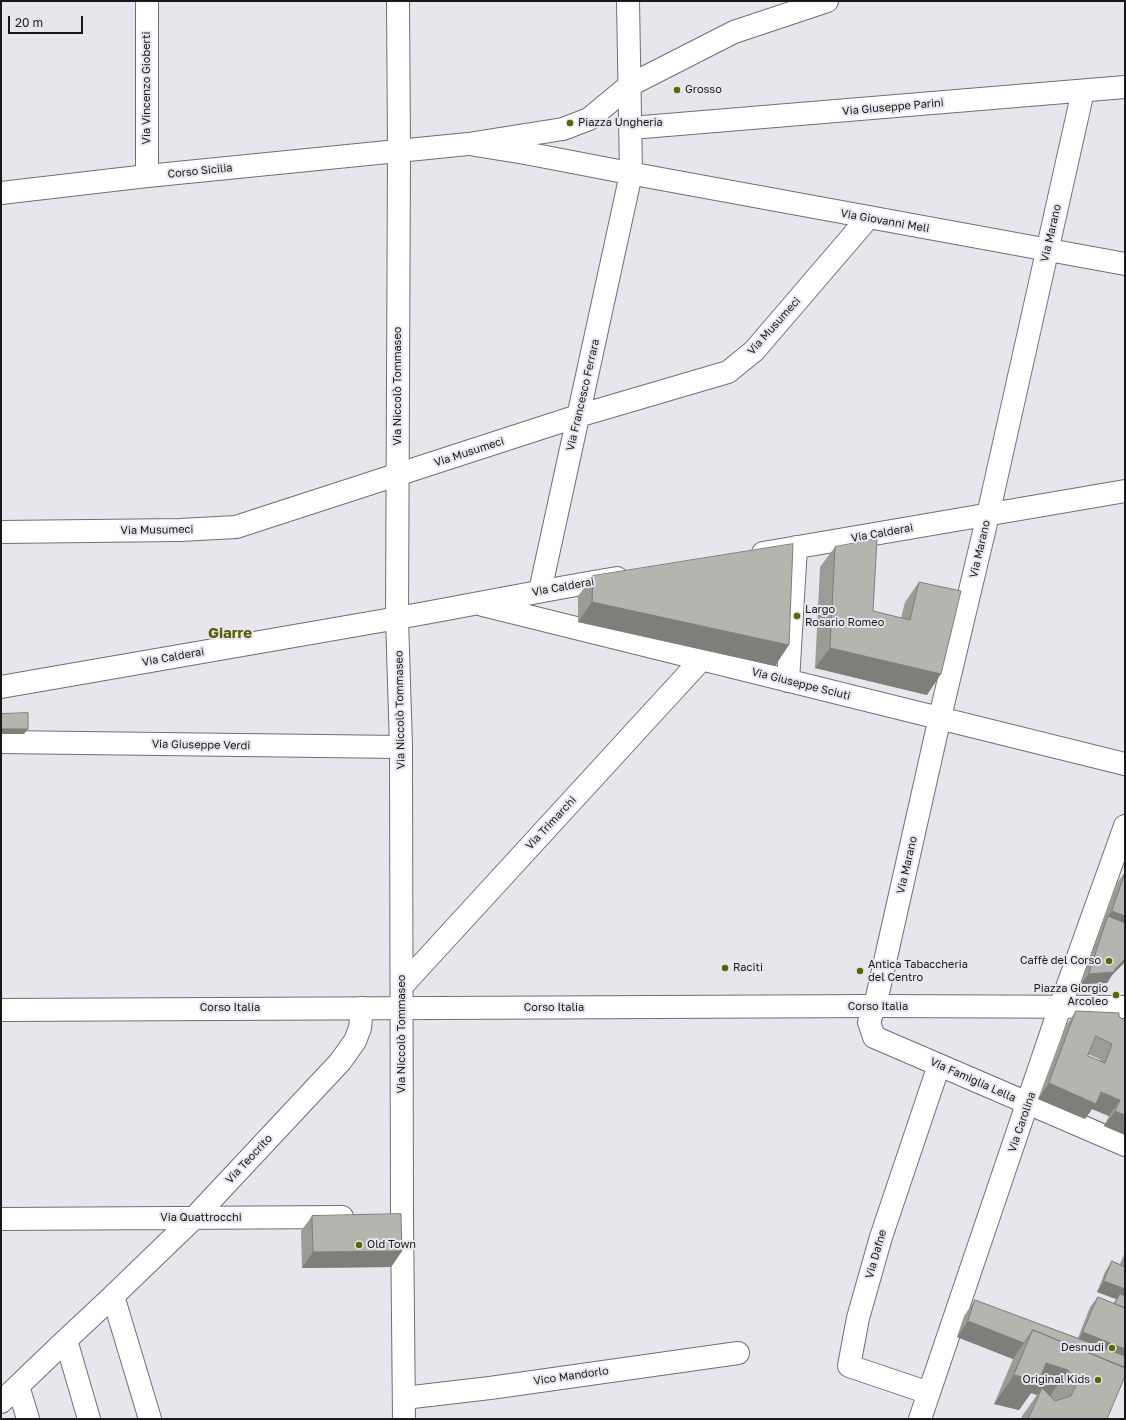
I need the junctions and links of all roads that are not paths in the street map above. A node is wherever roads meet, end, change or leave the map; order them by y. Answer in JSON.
{"nodes":[{"id":1,"x":148,"y":1,"type":"edge"},
{"id":2,"x":398,"y":1,"type":"edge"},
{"id":3,"x":628,"y":1,"type":"edge"},
{"id":4,"x":827,"y":1,"type":"edge"},
{"id":5,"x":629,"y":57,"type":"junction"},
{"id":6,"x":658,"y":71,"type":"junction"},
{"id":7,"x":630,"y":85,"type":"junction"},
{"id":8,"x":1125,"y":87,"type":"edge"},
{"id":9,"x":1083,"y":91,"type":"junction"},
{"id":10,"x":631,"y":128,"type":"junction"},
{"id":11,"x":468,"y":144,"type":"junction"},
{"id":12,"x":399,"y":151,"type":"junction"},
{"id":13,"x":638,"y":175,"type":"junction"},
{"id":14,"x":147,"y":176,"type":"junction"},
{"id":15,"x":1,"y":193,"type":"edge"},
{"id":16,"x":868,"y":218,"type":"junction"},
{"id":17,"x":1047,"y":250,"type":"junction"},
{"id":18,"x":1125,"y":264,"type":"edge"},
{"id":19,"x":578,"y":416,"type":"junction"},
{"id":20,"x":398,"y":475,"type":"junction"},
{"id":21,"x":1125,"y":491,"type":"edge"},
{"id":22,"x":988,"y":515,"type":"junction"},
{"id":23,"x":1,"y":532,"type":"edge"},
{"id":24,"x":796,"y":548,"type":"junction"},
{"id":25,"x":740,"y":557,"type":"edge"},
{"id":26,"x":632,"y":575,"type":"edge"},
{"id":27,"x":540,"y":591,"type":"junction"},
{"id":28,"x":478,"y":604,"type":"junction"},
{"id":29,"x":397,"y":618,"type":"junction"},
{"id":30,"x":701,"y":660,"type":"junction"},
{"id":31,"x":788,"y":681,"type":"junction"},
{"id":32,"x":1,"y":687,"type":"edge"},
{"id":33,"x":940,"y":718,"type":"junction"},
{"id":34,"x":1,"y":742,"type":"edge"},
{"id":35,"x":401,"y":748,"type":"junction"},
{"id":36,"x":1125,"y":764,"type":"edge"},
{"id":37,"x":1125,"y":826,"type":"edge"},
{"id":38,"x":402,"y":986,"type":"junction"},
{"id":39,"x":875,"y":1006,"type":"junction"},
{"id":40,"x":1060,"y":1007,"type":"junction"},
{"id":41,"x":1116,"y":1007,"type":"edge"},
{"id":42,"x":362,"y":1008,"type":"junction"},
{"id":43,"x":402,"y":1008,"type":"junction"},
{"id":44,"x":1,"y":1010,"type":"edge"},
{"id":45,"x":939,"y":1065,"type":"junction"},
{"id":46,"x":1028,"y":1104,"type":"junction"},
{"id":47,"x":1125,"y":1145,"type":"edge"},
{"id":48,"x":402,"y":1216,"type":"junction"},
{"id":49,"x":194,"y":1218,"type":"junction"},
{"id":50,"x":1,"y":1219,"type":"edge"},
{"id":51,"x":112,"y":1296,"type":"junction"},
{"id":52,"x":959,"y":1304,"type":"junction"},
{"id":53,"x":980,"y":1313,"type":"edge"},
{"id":54,"x":66,"y":1340,"type":"junction"},
{"id":55,"x":738,"y":1353,"type":"dead end"},
{"id":56,"x":18,"y":1386,"type":"junction"},
{"id":57,"x":929,"y":1393,"type":"junction"},
{"id":58,"x":1,"y":1402,"type":"edge"},
{"id":59,"x":404,"y":1408,"type":"edge"},
{"id":60,"x":28,"y":1419,"type":"edge"},
{"id":61,"x":89,"y":1419,"type":"edge"},
{"id":62,"x":150,"y":1419,"type":"edge"},
{"id":63,"x":920,"y":1419,"type":"edge"}],
"edges":[{"from":1,"to":14,"type":"street","name":"Via Vincenzo Gioberti"},
{"from":2,"to":12,"type":"street","name":"Via Niccolò Tommaseo"},
{"from":3,"to":5,"type":"street","name":"Via Francesco Ferrara"},
{"from":4,"to":6,"type":"street"},
{"from":5,"to":6,"type":"street"},
{"from":5,"to":7,"type":"street","name":"Via Francesco Ferrara"},
{"from":6,"to":7,"type":"street"},
{"from":7,"to":10,"type":"street","name":"Via Francesco Ferrara"},
{"from":7,"to":11,"type":"street"},
{"from":8,"to":9,"type":"street","name":"Via Giuseppe Parini"},
{"from":9,"to":10,"type":"street","name":"Via Giuseppe Parini"},
{"from":9,"to":17,"type":"street","name":"Via Marano"},
{"from":10,"to":13,"type":"street","name":"Via Francesco Ferrara"},
{"from":11,"to":12,"type":"street","name":"Corso Sicilia"},
{"from":11,"to":13,"type":"street","name":"Via Giovanni Meli"},
{"from":12,"to":14,"type":"street","name":"Corso Sicilia"},
{"from":12,"to":20,"type":"street","name":"Via Niccolò Tommaseo"},
{"from":13,"to":16,"type":"street","name":"Via Giovanni Meli"},
{"from":13,"to":19,"type":"street","name":"Via Francesco Ferrara"},
{"from":14,"to":15,"type":"street","name":"Corso Sicilia"},
{"from":16,"to":17,"type":"street","name":"Via Giovanni Meli"},
{"from":16,"to":19,"type":"street","name":"Via Musumeci"},
{"from":17,"to":18,"type":"street","name":"Via Giovanni Meli"},
{"from":17,"to":22,"type":"street","name":"Via Marano"},
{"from":19,"to":20,"type":"street","name":"Via Musumeci"},
{"from":19,"to":27,"type":"street","name":"Via Francesco Ferrara"},
{"from":20,"to":23,"type":"street","name":"Via Musumeci"},
{"from":20,"to":29,"type":"street","name":"Via Niccolò Tommaseo"},
{"from":21,"to":22,"type":"street","name":"Via Calderai"},
{"from":22,"to":24,"type":"street","name":"Via Calderai"},
{"from":22,"to":33,"type":"street","name":"Via Marano"},
{"from":24,"to":25,"type":"street","name":"Via Calderai"},
{"from":24,"to":31,"type":"street"},
{"from":26,"to":27,"type":"street","name":"Via Calderai"},
{"from":27,"to":28,"type":"street","name":"Via Calderai"},
{"from":28,"to":29,"type":"street","name":"Via Calderai"},
{"from":28,"to":30,"type":"street","name":"Via Giuseppe Sciuti"},
{"from":29,"to":32,"type":"street","name":"Via Calderai"},
{"from":29,"to":35,"type":"street","name":"Via Niccolò Tommaseo"},
{"from":30,"to":31,"type":"street","name":"Via Giuseppe Sciuti"},
{"from":30,"to":38,"type":"street","name":"Via Trimarchi"},
{"from":31,"to":33,"type":"street","name":"Via Giuseppe Sciuti"},
{"from":33,"to":36,"type":"street","name":"Via Giuseppe Sciuti"},
{"from":33,"to":39,"type":"street","name":"Via Marano"},
{"from":34,"to":35,"type":"street","name":"Via Giuseppe Verdi"},
{"from":35,"to":38,"type":"street","name":"Via Niccolò Tommaseo"},
{"from":37,"to":40,"type":"street","name":"Via Carolina"},
{"from":38,"to":43,"type":"street","name":"Via Niccolò Tommaseo"},
{"from":39,"to":40,"type":"street","name":"Corso Italia"},
{"from":39,"to":43,"type":"street","name":"Corso Italia"},
{"from":39,"to":45,"type":"street","name":"Via Famiglia Lella"},
{"from":40,"to":41,"type":"street","name":"Corso Italia"},
{"from":40,"to":46,"type":"street","name":"Via Carolina"},
{"from":42,"to":43,"type":"street","name":"Corso Italia"},
{"from":42,"to":44,"type":"street","name":"Corso Italia"},
{"from":42,"to":49,"type":"street","name":"Via Teocrito"},
{"from":43,"to":48,"type":"street","name":"Via Niccolò Tommaseo"},
{"from":45,"to":46,"type":"street","name":"Via Famiglia Lella"},
{"from":45,"to":57,"type":"street","name":"Via Dafne"},
{"from":46,"to":47,"type":"street","name":"Via Famiglia Lella"},
{"from":46,"to":52,"type":"street","name":"Via Carolina"},
{"from":48,"to":49,"type":"street","name":"Via Quattrocchi"},
{"from":48,"to":59,"type":"street","name":"Via Niccolò Tommaseo"},
{"from":49,"to":50,"type":"street","name":"Via Quattrocchi"},
{"from":49,"to":51,"type":"street","name":"Via Teocrito"},
{"from":51,"to":54,"type":"street","name":"Via Teocrito"},
{"from":51,"to":62,"type":"street"},
{"from":52,"to":53,"type":"street"},
{"from":52,"to":57,"type":"street","name":"Via Carolina"},
{"from":54,"to":56,"type":"street","name":"Via Teocrito"},
{"from":54,"to":61,"type":"street"},
{"from":55,"to":59,"type":"street","name":"Vico Mandorlo"},
{"from":56,"to":58,"type":"street","name":"Via Teocrito"},
{"from":56,"to":60,"type":"street"},
{"from":57,"to":63,"type":"street","name":"Via Carolina"}]}
